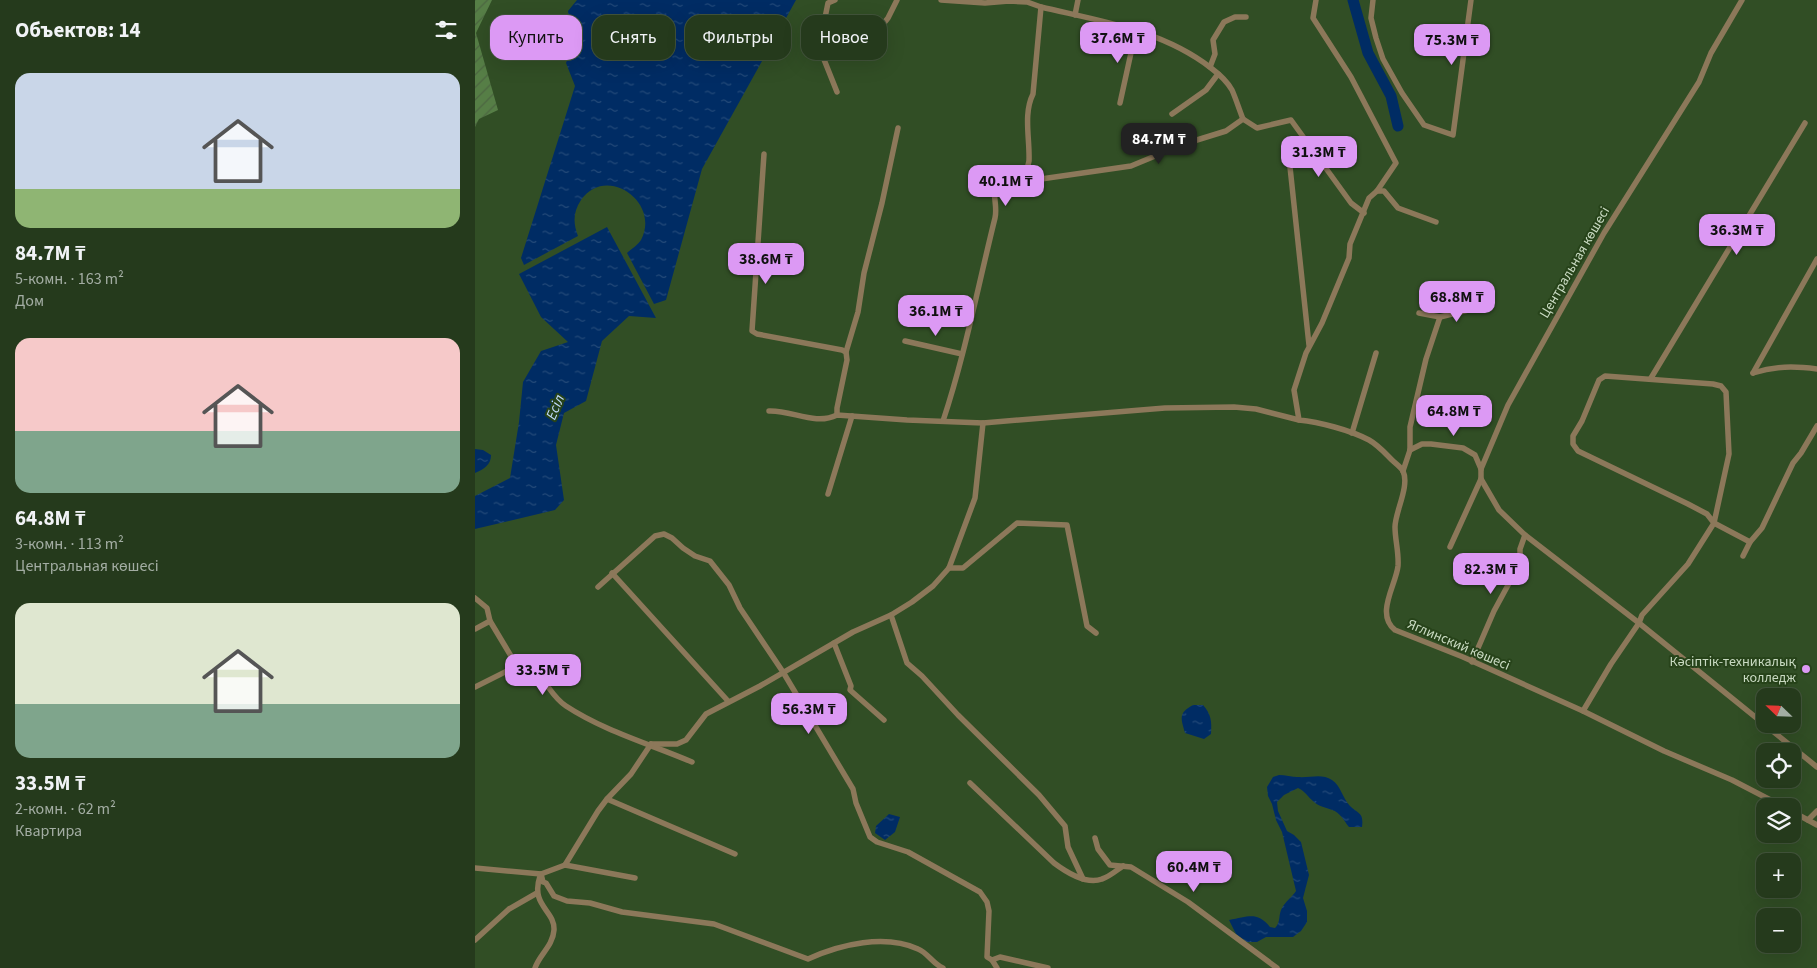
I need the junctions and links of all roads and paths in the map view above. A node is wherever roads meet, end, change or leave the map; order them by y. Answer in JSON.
{"nodes":[{"id":1,"x":835,"y":0,"type":"edge"},
{"id":2,"x":897,"y":0,"type":"edge"},
{"id":3,"x":941,"y":0,"type":"edge"},
{"id":4,"x":1078,"y":0,"type":"edge"},
{"id":5,"x":1316,"y":0,"type":"edge"},
{"id":6,"x":1373,"y":0,"type":"edge"},
{"id":7,"x":1471,"y":0,"type":"edge"},
{"id":8,"x":1742,"y":0,"type":"edge"},
{"id":9,"x":1041,"y":8,"type":"junction"},
{"id":10,"x":1075,"y":15,"type":"junction"},
{"id":11,"x":1245,"y":18,"type":"dead end"},
{"id":12,"x":887,"y":19,"type":"edge"},
{"id":13,"x":1136,"y":30,"type":"junction"},
{"id":14,"x":1210,"y":67,"type":"junction"},
{"id":15,"x":1218,"y":74,"type":"junction"},
{"id":16,"x":837,"y":92,"type":"dead end"},
{"id":17,"x":1120,"y":103,"type":"dead end"},
{"id":18,"x":1172,"y":114,"type":"dead end"},
{"id":19,"x":1243,"y":119,"type":"junction"},
{"id":20,"x":1805,"y":123,"type":"dead end"},
{"id":21,"x":898,"y":128,"type":"dead end"},
{"id":22,"x":764,"y":154,"type":"dead end"},
{"id":23,"x":1290,"y":167,"type":"dead end"},
{"id":24,"x":1025,"y":176,"type":"junction"},
{"id":25,"x":1377,"y":191,"type":"junction"},
{"id":26,"x":1364,"y":213,"type":"junction"},
{"id":27,"x":1436,"y":222,"type":"dead end"},
{"id":28,"x":1817,"y":258,"type":"edge"},
{"id":29,"x":1468,"y":310,"type":"dead end"},
{"id":30,"x":1419,"y":313,"type":"dead end"},
{"id":31,"x":1440,"y":317,"type":"junction"},
{"id":32,"x":905,"y":341,"type":"dead end"},
{"id":33,"x":1309,"y":345,"type":"junction"},
{"id":34,"x":846,"y":352,"type":"junction"},
{"id":35,"x":1376,"y":353,"type":"dead end"},
{"id":36,"x":962,"y":354,"type":"junction"},
{"id":37,"x":1817,"y":369,"type":"edge"},
{"id":38,"x":1651,"y":378,"type":"junction"},
{"id":39,"x":769,"y":411,"type":"dead end"},
{"id":40,"x":837,"y":415,"type":"junction"},
{"id":41,"x":852,"y":416,"type":"junction"},
{"id":42,"x":1299,"y":420,"type":"junction"},
{"id":43,"x":943,"y":421,"type":"junction"},
{"id":44,"x":983,"y":423,"type":"junction"},
{"id":45,"x":1817,"y":426,"type":"edge"},
{"id":46,"x":1352,"y":433,"type":"junction"},
{"id":47,"x":1410,"y":450,"type":"junction"},
{"id":48,"x":1481,"y":469,"type":"junction"},
{"id":49,"x":1403,"y":471,"type":"junction"},
{"id":50,"x":1481,"y":479,"type":"junction"},
{"id":51,"x":828,"y":494,"type":"dead end"},
{"id":52,"x":1714,"y":523,"type":"junction"},
{"id":53,"x":1525,"y":535,"type":"junction"},
{"id":54,"x":1750,"y":542,"type":"junction"},
{"id":55,"x":1449,"y":546,"type":"dead end"},
{"id":56,"x":1743,"y":556,"type":"dead end"},
{"id":57,"x":949,"y":568,"type":"junction"},
{"id":58,"x":613,"y":573,"type":"junction"},
{"id":59,"x":598,"y":587,"type":"dead end"},
{"id":60,"x":475,"y":598,"type":"edge"},
{"id":61,"x":891,"y":615,"type":"junction"},
{"id":62,"x":490,"y":621,"type":"junction"},
{"id":63,"x":1639,"y":623,"type":"junction"},
{"id":64,"x":475,"y":629,"type":"edge"},
{"id":65,"x":1096,"y":633,"type":"dead end"},
{"id":66,"x":834,"y":643,"type":"junction"},
{"id":67,"x":1472,"y":662,"type":"junction"},
{"id":68,"x":517,"y":666,"type":"junction"},
{"id":69,"x":783,"y":672,"type":"junction"},
{"id":70,"x":475,"y":686,"type":"edge"},
{"id":71,"x":727,"y":702,"type":"junction"},
{"id":72,"x":1583,"y":711,"type":"junction"},
{"id":73,"x":884,"y":720,"type":"dead end"},
{"id":74,"x":651,"y":744,"type":"junction"},
{"id":75,"x":692,"y":762,"type":"dead end"},
{"id":76,"x":1817,"y":767,"type":"edge"},
{"id":77,"x":970,"y":783,"type":"dead end"},
{"id":78,"x":1767,"y":798,"type":"edge"},
{"id":79,"x":607,"y":799,"type":"junction"},
{"id":80,"x":1817,"y":811,"type":"edge"},
{"id":81,"x":1801,"y":816,"type":"edge"},
{"id":82,"x":1808,"y":820,"type":"junction"},
{"id":83,"x":1817,"y":825,"type":"edge"},
{"id":84,"x":1095,"y":838,"type":"dead end"},
{"id":85,"x":735,"y":854,"type":"dead end"},
{"id":86,"x":565,"y":865,"type":"junction"},
{"id":87,"x":1123,"y":866,"type":"junction"},
{"id":88,"x":475,"y":868,"type":"edge"},
{"id":89,"x":541,"y":874,"type":"junction"},
{"id":90,"x":635,"y":878,"type":"dead end"},
{"id":91,"x":1083,"y":879,"type":"junction"},
{"id":92,"x":537,"y":893,"type":"junction"},
{"id":93,"x":475,"y":940,"type":"edge"},
{"id":94,"x":992,"y":960,"type":"junction"},
{"id":95,"x":535,"y":968,"type":"edge"},
{"id":96,"x":943,"y":968,"type":"edge"},
{"id":97,"x":997,"y":968,"type":"edge"},
{"id":98,"x":1048,"y":968,"type":"edge"},
{"id":99,"x":1277,"y":968,"type":"edge"}],
"edges":[{"from":1,"to":16,"type":"street"},
{"from":2,"to":12,"type":"street"},
{"from":3,"to":9,"type":"street"},
{"from":4,"to":10,"type":"street"},
{"from":5,"to":25,"type":"street"},
{"from":6,"to":7,"type":"street"},
{"from":8,"to":48,"type":"street","name":"Центральная көшесі"},
{"from":9,"to":10,"type":"street"},
{"from":9,"to":24,"type":"street"},
{"from":10,"to":13,"type":"street"},
{"from":11,"to":14,"type":"street"},
{"from":13,"to":14,"type":"street"},
{"from":13,"to":17,"type":"street"},
{"from":14,"to":15,"type":"street"},
{"from":15,"to":18,"type":"street"},
{"from":15,"to":19,"type":"street"},
{"from":19,"to":24,"type":"street"},
{"from":19,"to":26,"type":"street"},
{"from":20,"to":38,"type":"street"},
{"from":21,"to":34,"type":"street"},
{"from":22,"to":34,"type":"street"},
{"from":23,"to":33,"type":"street"},
{"from":24,"to":36,"type":"street"},
{"from":25,"to":26,"type":"street"},
{"from":25,"to":27,"type":"street"},
{"from":26,"to":33,"type":"street"},
{"from":28,"to":37,"type":"street"},
{"from":29,"to":31,"type":"street"},
{"from":30,"to":31,"type":"street"},
{"from":31,"to":47,"type":"street"},
{"from":32,"to":36,"type":"street"},
{"from":33,"to":42,"type":"street"},
{"from":34,"to":40,"type":"street"},
{"from":35,"to":46,"type":"street"},
{"from":36,"to":43,"type":"street"},
{"from":38,"to":52,"type":"street"},
{"from":38,"to":52,"type":"street"},
{"from":39,"to":40,"type":"street"},
{"from":40,"to":41,"type":"street"},
{"from":41,"to":43,"type":"street"},
{"from":41,"to":51,"type":"street"},
{"from":42,"to":44,"type":"street"},
{"from":42,"to":46,"type":"street"},
{"from":43,"to":44,"type":"street"},
{"from":44,"to":57,"type":"street"},
{"from":45,"to":54,"type":"street"},
{"from":46,"to":49,"type":"street"},
{"from":47,"to":48,"type":"street"},
{"from":47,"to":49,"type":"street"},
{"from":48,"to":50,"type":"street","name":"Центральная көшесі"},
{"from":49,"to":67,"type":"street","name":"Яглинский көшесі"},
{"from":50,"to":53,"type":"street"},
{"from":50,"to":55,"type":"street","name":"Центральная көшесі"},
{"from":52,"to":54,"type":"street"},
{"from":52,"to":63,"type":"street"},
{"from":53,"to":63,"type":"street"},
{"from":53,"to":67,"type":"street"},
{"from":54,"to":56,"type":"street"},
{"from":57,"to":61,"type":"street"},
{"from":57,"to":65,"type":"street"},
{"from":58,"to":59,"type":"street"},
{"from":58,"to":69,"type":"street"},
{"from":58,"to":71,"type":"street"},
{"from":60,"to":62,"type":"street"},
{"from":61,"to":66,"type":"street"},
{"from":61,"to":91,"type":"street"},
{"from":62,"to":64,"type":"street"},
{"from":62,"to":68,"type":"street"},
{"from":63,"to":72,"type":"street"},
{"from":63,"to":76,"type":"street"},
{"from":66,"to":69,"type":"street"},
{"from":66,"to":73,"type":"street"},
{"from":67,"to":72,"type":"street","name":"Яглинский көшесі"},
{"from":68,"to":70,"type":"street"},
{"from":68,"to":74,"type":"street"},
{"from":69,"to":71,"type":"street"},
{"from":69,"to":94,"type":"street"},
{"from":71,"to":74,"type":"street"},
{"from":72,"to":78,"type":"street","name":"Яглинский көшесі"},
{"from":74,"to":75,"type":"street"},
{"from":74,"to":79,"type":"street"},
{"from":77,"to":91,"type":"street"},
{"from":79,"to":85,"type":"street"},
{"from":79,"to":86,"type":"street"},
{"from":80,"to":82,"type":"street"},
{"from":81,"to":82,"type":"street"},
{"from":82,"to":83,"type":"street"},
{"from":84,"to":87,"type":"street"},
{"from":86,"to":89,"type":"street"},
{"from":86,"to":90,"type":"street"},
{"from":87,"to":91,"type":"street"},
{"from":87,"to":99,"type":"street"},
{"from":88,"to":89,"type":"street"},
{"from":89,"to":92,"type":"street"},
{"from":89,"to":96,"type":"street"},
{"from":92,"to":93,"type":"street"},
{"from":92,"to":95,"type":"street"},
{"from":94,"to":97,"type":"street"},
{"from":94,"to":98,"type":"street"}]}
